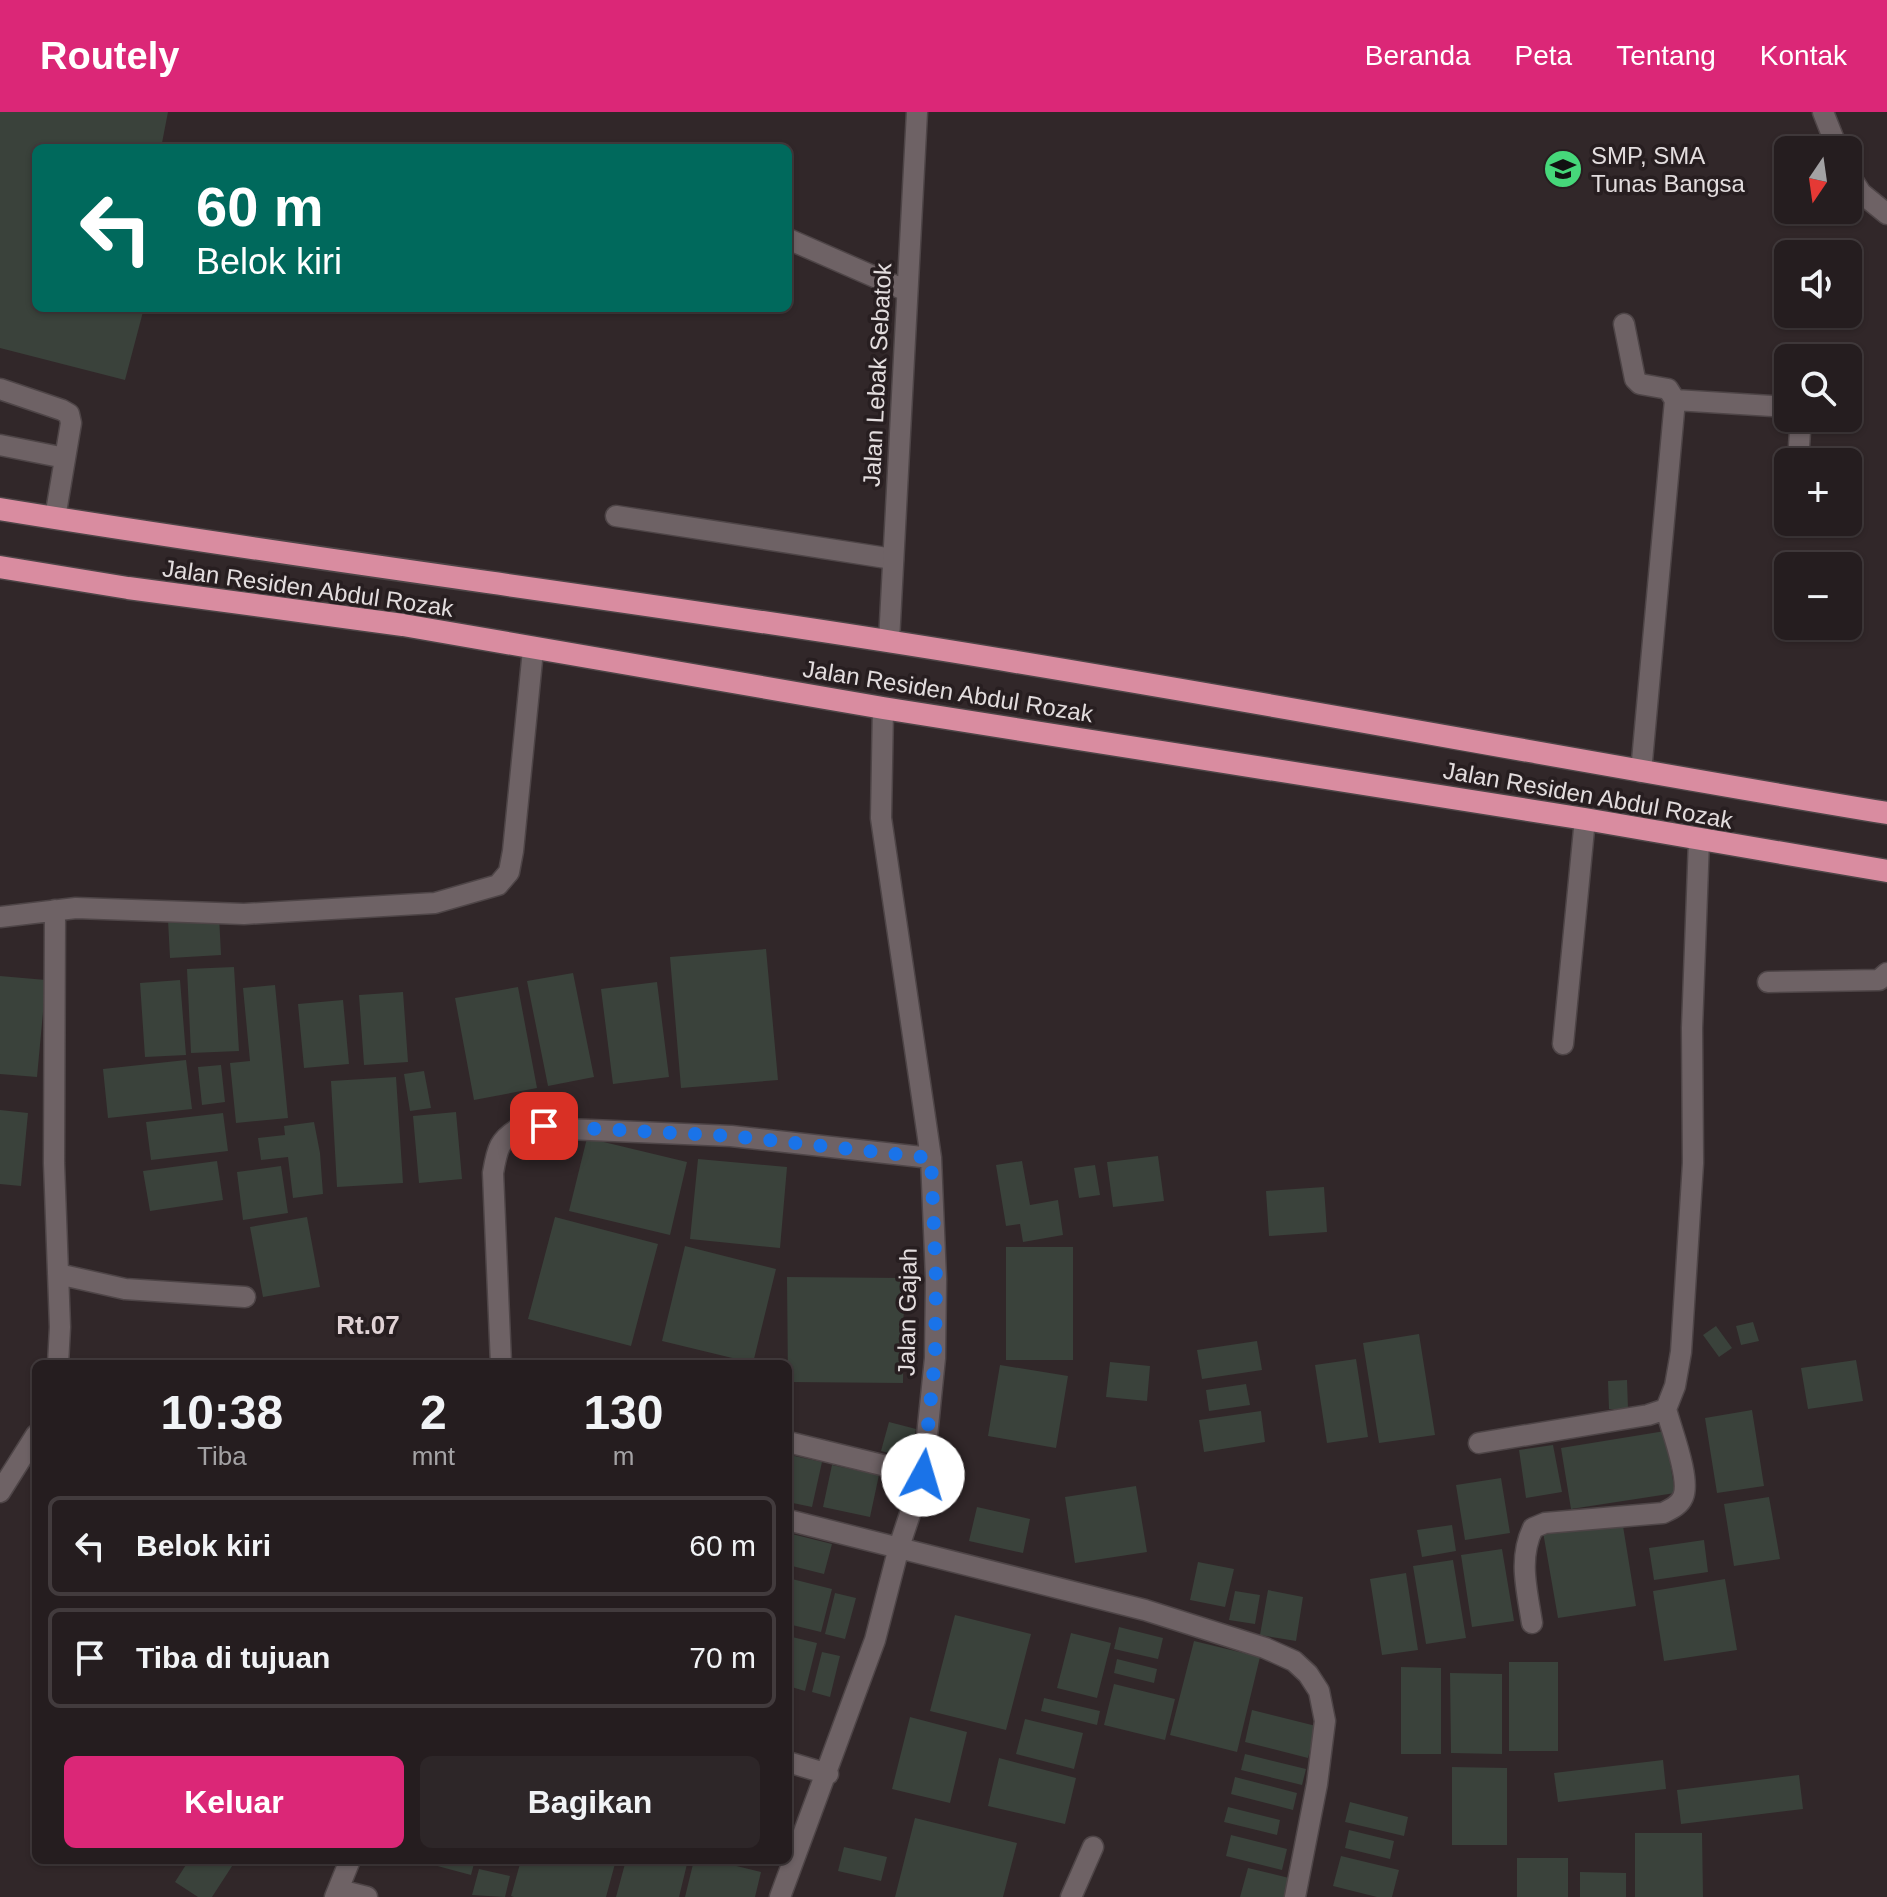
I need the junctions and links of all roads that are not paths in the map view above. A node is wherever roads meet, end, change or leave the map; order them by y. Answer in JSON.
{"nodes":[{"id":1,"x":917,"y":112,"type":"edge"},
{"id":2,"x":1823,"y":112,"type":"edge"},
{"id":3,"x":1832,"y":136,"type":"edge"},
{"id":4,"x":1862,"y":194,"type":"edge"},
{"id":5,"x":1887,"y":214,"type":"edge"},
{"id":6,"x":792,"y":241,"type":"edge"},
{"id":7,"x":907,"y":291,"type":"junction"},
{"id":8,"x":1624,"y":324,"type":"dead end"},
{"id":9,"x":0,"y":389,"type":"edge"},
{"id":10,"x":1675,"y":400,"type":"junction"},
{"id":11,"x":1774,"y":406,"type":"edge"},
{"id":12,"x":0,"y":445,"type":"edge"},
{"id":13,"x":65,"y":458,"type":"junction"},
{"id":14,"x":0,"y":509,"type":"edge"},
{"id":15,"x":616,"y":516,"type":"dead end"},
{"id":16,"x":55,"y":518,"type":"junction"},
{"id":17,"x":893,"y":559,"type":"junction"},
{"id":18,"x":0,"y":567,"type":"edge"},
{"id":19,"x":889,"y":641,"type":"junction"},
{"id":20,"x":533,"y":650,"type":"junction"},
{"id":21,"x":883,"y":708,"type":"junction"},
{"id":22,"x":1641,"y":772,"type":"junction"},
{"id":23,"x":1887,"y":813,"type":"edge"},
{"id":24,"x":1585,"y":819,"type":"junction"},
{"id":25,"x":1699,"y":840,"type":"junction"},
{"id":26,"x":1887,"y":871,"type":"edge"},
{"id":27,"x":55,"y":910,"type":"junction"},
{"id":28,"x":0,"y":917,"type":"edge"},
{"id":29,"x":1887,"y":973,"type":"edge"},
{"id":30,"x":1768,"y":982,"type":"dead end"},
{"id":31,"x":1563,"y":1044,"type":"dead end"},
{"id":32,"x":931,"y":1158,"type":"junction"},
{"id":33,"x":58,"y":1274,"type":"junction"},
{"id":34,"x":245,"y":1297,"type":"dead end"},
{"id":35,"x":58,"y":1360,"type":"edge"},
{"id":36,"x":501,"y":1360,"type":"edge"},
{"id":37,"x":1666,"y":1409,"type":"junction"},
{"id":38,"x":32,"y":1441,"type":"edge"},
{"id":39,"x":792,"y":1443,"type":"edge"},
{"id":40,"x":1479,"y":1443,"type":"dead end"},
{"id":41,"x":923,"y":1475,"type":"junction"},
{"id":42,"x":0,"y":1492,"type":"edge"},
{"id":43,"x":792,"y":1521,"type":"edge"},
{"id":44,"x":899,"y":1547,"type":"junction"},
{"id":45,"x":1532,"y":1623,"type":"dead end"},
{"id":46,"x":792,"y":1763,"type":"edge"},
{"id":47,"x":828,"y":1774,"type":"junction"},
{"id":48,"x":1093,"y":1847,"type":"dead end"},
{"id":49,"x":348,"y":1864,"type":"edge"},
{"id":50,"x":337,"y":1894,"type":"edge"},
{"id":51,"x":367,"y":1897,"type":"edge"},
{"id":52,"x":780,"y":1897,"type":"edge"},
{"id":53,"x":1071,"y":1897,"type":"edge"},
{"id":54,"x":1295,"y":1897,"type":"edge"}],
"edges":[{"from":1,"to":7,"type":"street","name":"Jalan Lebak Sebatok"},
{"from":2,"to":3,"type":"street"},
{"from":4,"to":5,"type":"street"},
{"from":6,"to":7,"type":"street"},
{"from":7,"to":17,"type":"street","name":"Jalan Lebak Sebatok"},
{"from":8,"to":10,"type":"street"},
{"from":9,"to":13,"type":"street"},
{"from":10,"to":11,"type":"street"},
{"from":10,"to":22,"type":"street"},
{"from":12,"to":13,"type":"street"},
{"from":13,"to":16,"type":"street"},
{"from":14,"to":16,"type":"highway","name":"Jalan Residen Abdul Rozak"},
{"from":15,"to":17,"type":"street"},
{"from":16,"to":19,"type":"highway","name":"Jalan Residen Abdul Rozak"},
{"from":17,"to":19,"type":"street","name":"Jalan Lebak Sebatok"},
{"from":18,"to":20,"type":"highway","name":"Jalan Residen Abdul Rozak"},
{"from":19,"to":22,"type":"highway","name":"Jalan Residen Abdul Rozak"},
{"from":20,"to":21,"type":"highway","name":"Jalan Residen Abdul Rozak"},
{"from":20,"to":27,"type":"street"},
{"from":21,"to":24,"type":"highway","name":"Jalan Residen Abdul Rozak"},
{"from":21,"to":32,"type":"street","name":"Jalan Gajah"},
{"from":22,"to":23,"type":"highway","name":"Jalan Residen Abdul Rozak"},
{"from":24,"to":25,"type":"highway","name":"Jalan Residen Abdul Rozak"},
{"from":24,"to":31,"type":"street"},
{"from":25,"to":26,"type":"highway","name":"Jalan Residen Abdul Rozak"},
{"from":25,"to":37,"type":"street"},
{"from":27,"to":28,"type":"street"},
{"from":27,"to":33,"type":"street"},
{"from":29,"to":30,"type":"street"},
{"from":32,"to":36,"type":"street"},
{"from":32,"to":41,"type":"street","name":"Jalan Gajah"},
{"from":33,"to":34,"type":"street"},
{"from":33,"to":35,"type":"street"},
{"from":37,"to":40,"type":"street"},
{"from":37,"to":45,"type":"street"},
{"from":38,"to":42,"type":"street"},
{"from":39,"to":41,"type":"street"},
{"from":41,"to":44,"type":"street","name":"Jalan Gajah"},
{"from":43,"to":44,"type":"street"},
{"from":44,"to":47,"type":"street","name":"Jalan Gajah"},
{"from":44,"to":54,"type":"street"},
{"from":46,"to":47,"type":"street"},
{"from":47,"to":52,"type":"street","name":"Jalan Gajah"},
{"from":48,"to":53,"type":"street"},
{"from":49,"to":50,"type":"street"},
{"from":50,"to":51,"type":"street"}]}
